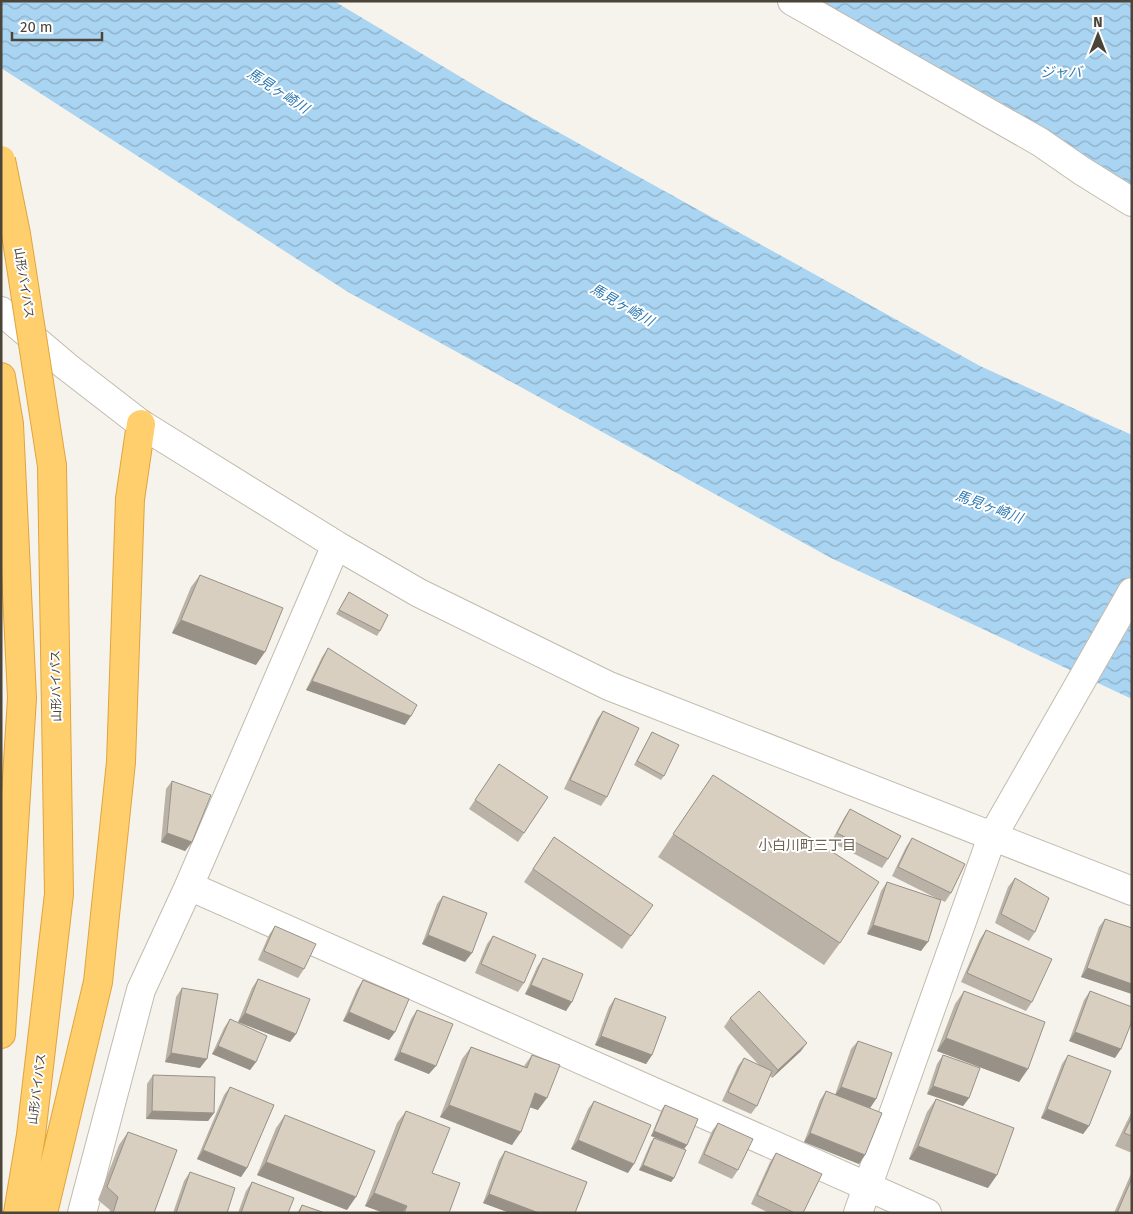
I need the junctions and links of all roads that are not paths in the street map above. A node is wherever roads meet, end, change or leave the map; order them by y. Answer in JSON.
{"nodes":[{"id":1,"x":792,"y":1,"type":"edge"},
{"id":2,"x":1,"y":160,"type":"edge"},
{"id":3,"x":1132,"y":202,"type":"edge"},
{"id":4,"x":1,"y":311,"type":"edge"},
{"id":5,"x":1,"y":377,"type":"edge"},
{"id":6,"x":141,"y":424,"type":"junction"},
{"id":7,"x":336,"y":545,"type":"junction"},
{"id":8,"x":1132,"y":592,"type":"edge"},
{"id":9,"x":992,"y":837,"type":"junction"},
{"id":10,"x":189,"y":886,"type":"junction"},
{"id":11,"x":1132,"y":891,"type":"edge"},
{"id":12,"x":1,"y":1034,"type":"edge"},
{"id":13,"x":867,"y":1187,"type":"junction"},
{"id":14,"x":18,"y":1213,"type":"edge"},
{"id":15,"x":43,"y":1213,"type":"edge"},
{"id":16,"x":82,"y":1213,"type":"edge"},
{"id":17,"x":858,"y":1213,"type":"edge"},
{"id":18,"x":927,"y":1213,"type":"edge"}],
"edges":[{"from":1,"to":3,"type":"street"},
{"from":2,"to":14,"type":"highway","name":"山形バイパス","bridge":true},
{"from":4,"to":6,"type":"street"},
{"from":5,"to":12,"type":"highway"},
{"from":6,"to":7,"type":"street"},
{"from":6,"to":15,"type":"highway"},
{"from":7,"to":9,"type":"street"},
{"from":7,"to":10,"type":"street"},
{"from":8,"to":9,"type":"street"},
{"from":9,"to":11,"type":"street"},
{"from":9,"to":13,"type":"street"},
{"from":10,"to":13,"type":"street"},
{"from":10,"to":16,"type":"street"},
{"from":13,"to":17,"type":"street"},
{"from":13,"to":18,"type":"street"}]}
